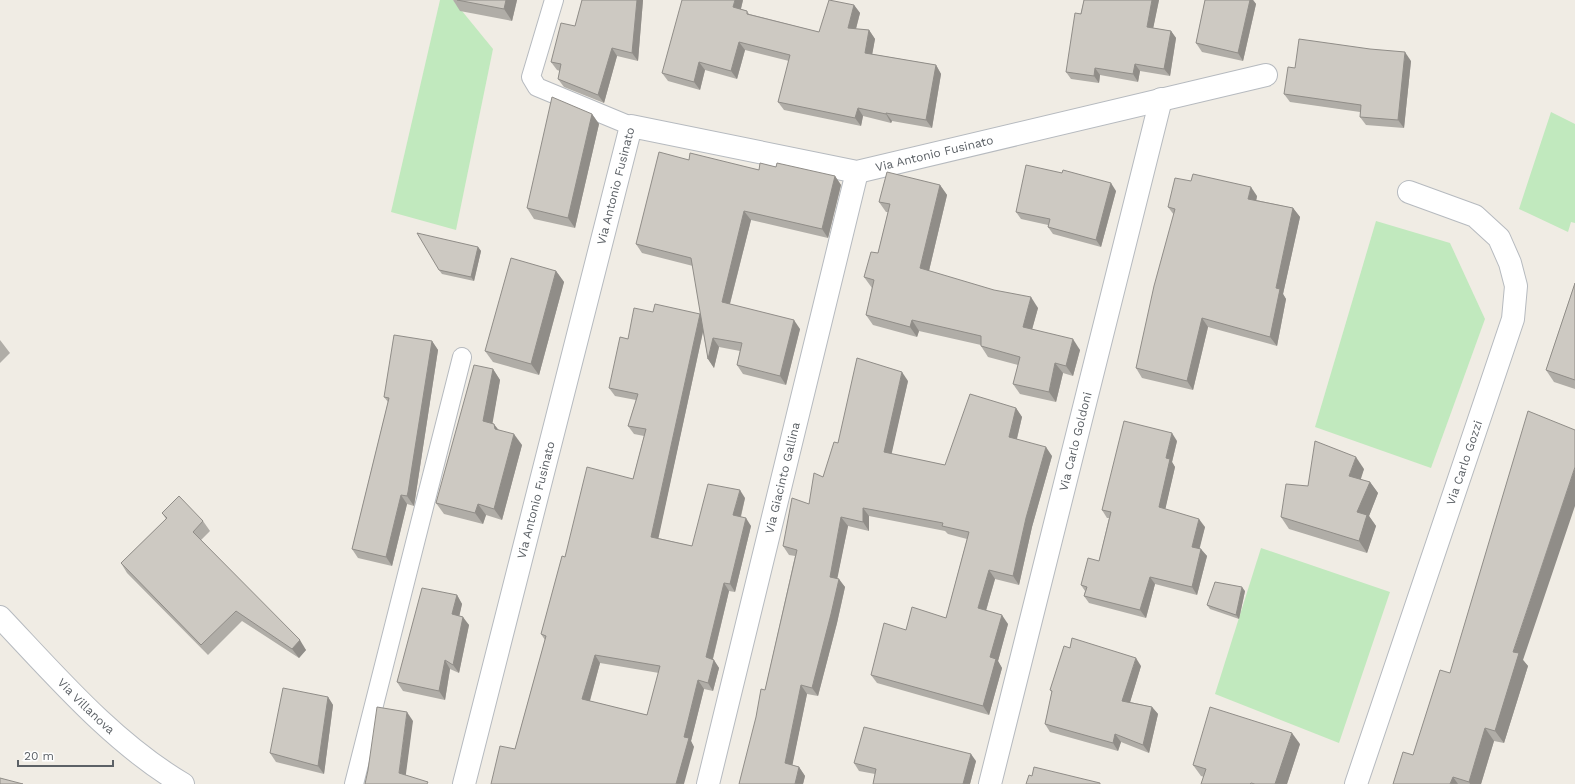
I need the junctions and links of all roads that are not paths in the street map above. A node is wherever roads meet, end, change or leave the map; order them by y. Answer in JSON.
{"nodes":[{"id":1,"x":554,"y":0,"type":"edge"},
{"id":2,"x":1266,"y":75,"type":"dead end"},
{"id":3,"x":1161,"y":99,"type":"junction"},
{"id":4,"x":631,"y":126,"type":"junction"},
{"id":5,"x":857,"y":172,"type":"junction"},
{"id":6,"x":1409,"y":192,"type":"dead end"},
{"id":7,"x":462,"y":357,"type":"dead end"},
{"id":8,"x":0,"y":617,"type":"edge"},
{"id":9,"x":183,"y":784,"type":"edge"},
{"id":10,"x":354,"y":784,"type":"edge"},
{"id":11,"x":464,"y":784,"type":"edge"},
{"id":12,"x":708,"y":784,"type":"edge"},
{"id":13,"x":990,"y":784,"type":"edge"},
{"id":14,"x":1356,"y":784,"type":"edge"}],
"edges":[{"from":1,"to":4,"type":"lane","name":"Via Antonio Fusinato"},
{"from":2,"to":3,"type":"street","name":"Via Antonio Fusinato"},
{"from":3,"to":5,"type":"street","name":"Via Antonio Fusinato"},
{"from":3,"to":13,"type":"street","name":"Via Carlo Goldoni"},
{"from":4,"to":5,"type":"street","name":"Via Antonio Fusinato"},
{"from":4,"to":11,"type":"street","name":"Via Antonio Fusinato"},
{"from":5,"to":12,"type":"street","name":"Via Giacinto Gallina"},
{"from":6,"to":14,"type":"street","name":"Via Carlo Gozzi"},
{"from":7,"to":10,"type":"lane"},
{"from":8,"to":9,"type":"street","name":"Via Villanova"}]}
